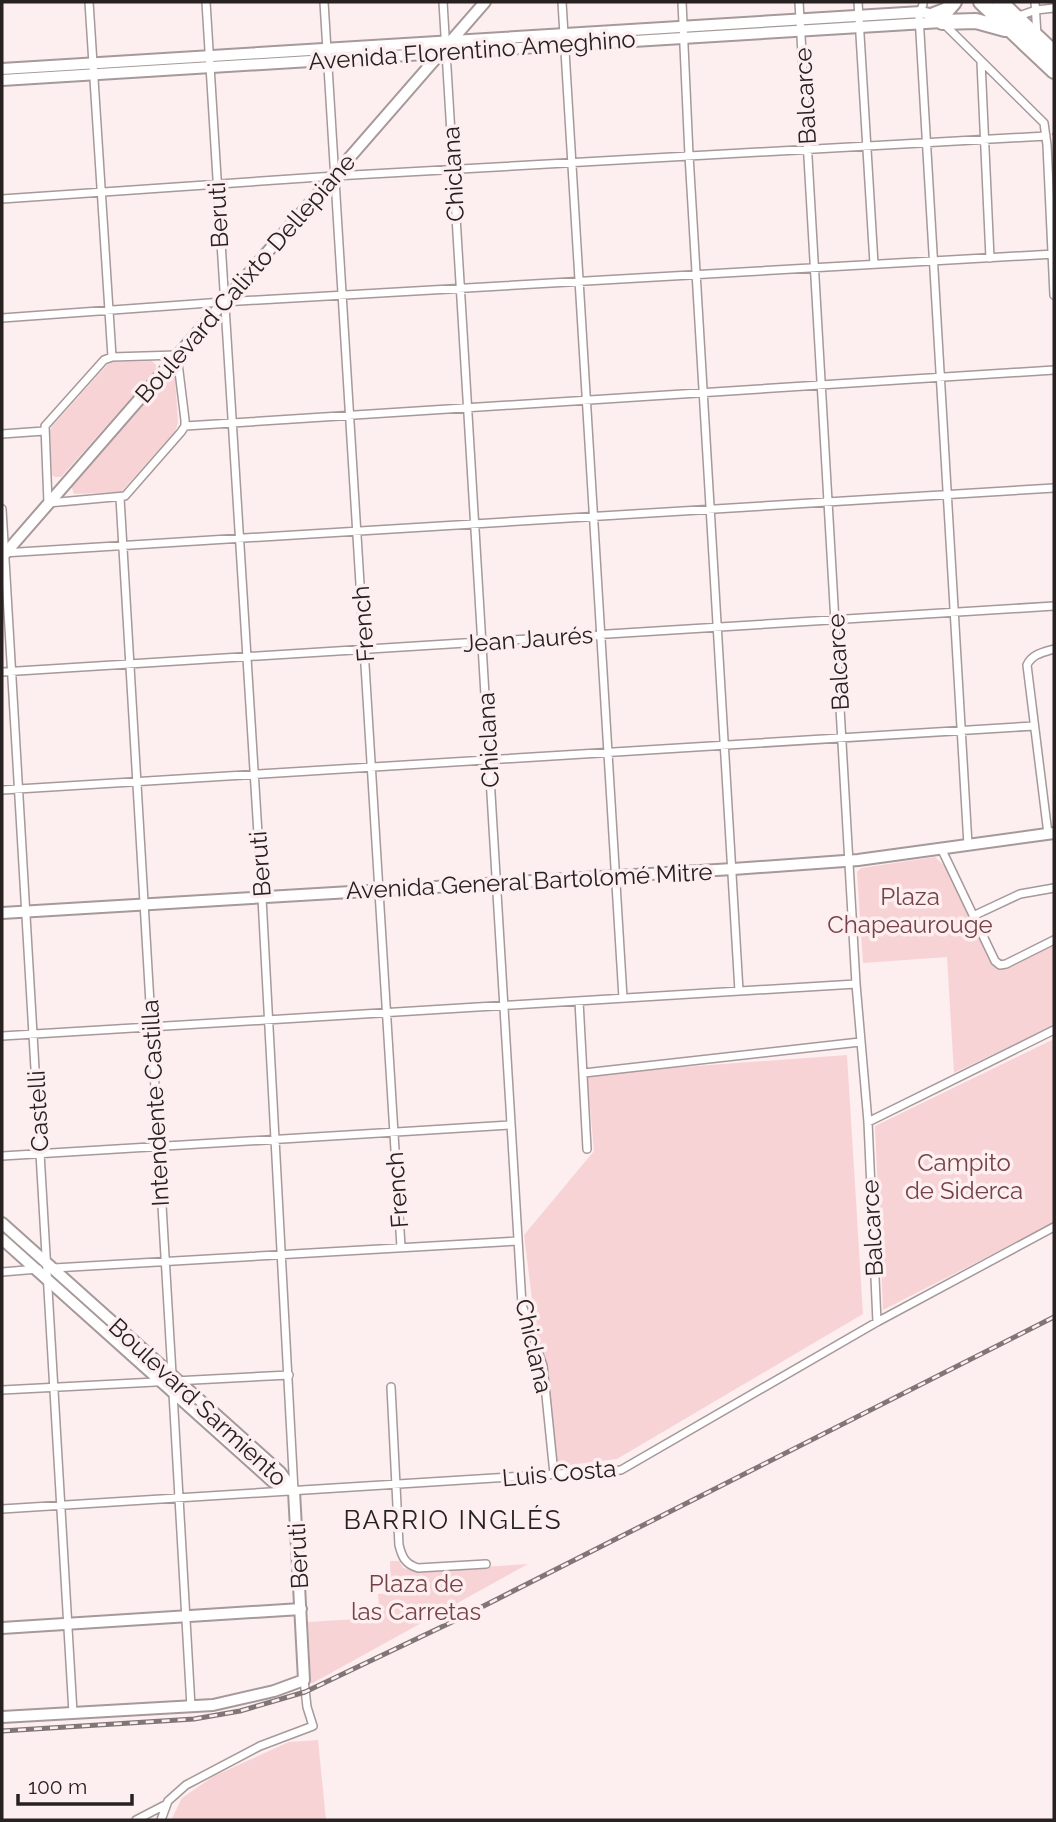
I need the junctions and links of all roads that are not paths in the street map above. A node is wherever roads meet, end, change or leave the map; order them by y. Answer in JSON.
{"nodes":[{"id":1,"x":89,"y":2,"type":"edge"},
{"id":2,"x":205,"y":2,"type":"edge"},
{"id":3,"x":324,"y":2,"type":"edge"},
{"id":4,"x":443,"y":2,"type":"edge"},
{"id":5,"x":485,"y":2,"type":"edge"},
{"id":6,"x":562,"y":2,"type":"edge"},
{"id":7,"x":682,"y":2,"type":"edge"},
{"id":8,"x":799,"y":2,"type":"edge"},
{"id":9,"x":858,"y":2,"type":"edge"},
{"id":10,"x":954,"y":2,"type":"edge"},
{"id":11,"x":981,"y":2,"type":"edge"},
{"id":12,"x":1000,"y":2,"type":"edge"},
{"id":13,"x":1035,"y":6,"type":"edge"},
{"id":14,"x":1054,"y":8,"type":"edge"},
{"id":15,"x":927,"y":13,"type":"edge"},
{"id":16,"x":1016,"y":17,"type":"junction"},
{"id":17,"x":859,"y":21,"type":"junction"},
{"id":18,"x":801,"y":25,"type":"junction"},
{"id":19,"x":684,"y":32,"type":"junction"},
{"id":20,"x":1018,"y":37,"type":"junction"},
{"id":21,"x":1037,"y":37,"type":"junction"},
{"id":22,"x":564,"y":39,"type":"junction"},
{"id":23,"x":446,"y":47,"type":"junction"},
{"id":24,"x":1054,"y":53,"type":"edge"},
{"id":25,"x":327,"y":54,"type":"junction"},
{"id":26,"x":981,"y":61,"type":"junction"},
{"id":27,"x":209,"y":62,"type":"junction"},
{"id":28,"x":2,"y":69,"type":"edge"},
{"id":29,"x":93,"y":69,"type":"junction"},
{"id":30,"x":1054,"y":71,"type":"edge"},
{"id":31,"x":2,"y":80,"type":"edge"},
{"id":32,"x":1046,"y":136,"type":"junction"},
{"id":33,"x":985,"y":138,"type":"junction"},
{"id":34,"x":927,"y":142,"type":"junction"},
{"id":35,"x":1051,"y":144,"type":"edge"},
{"id":36,"x":867,"y":145,"type":"junction"},
{"id":37,"x":808,"y":148,"type":"junction"},
{"id":38,"x":689,"y":155,"type":"junction"},
{"id":39,"x":571,"y":162,"type":"junction"},
{"id":40,"x":453,"y":169,"type":"junction"},
{"id":41,"x":335,"y":176,"type":"junction"},
{"id":42,"x":216,"y":185,"type":"junction"},
{"id":43,"x":101,"y":193,"type":"junction"},
{"id":44,"x":2,"y":199,"type":"edge"},
{"id":45,"x":1053,"y":254,"type":"edge"},
{"id":46,"x":990,"y":258,"type":"junction"},
{"id":47,"x":934,"y":261,"type":"junction"},
{"id":48,"x":874,"y":264,"type":"junction"},
{"id":49,"x":815,"y":268,"type":"junction"},
{"id":50,"x":696,"y":275,"type":"junction"},
{"id":51,"x":578,"y":282,"type":"junction"},
{"id":52,"x":460,"y":288,"type":"junction"},
{"id":53,"x":342,"y":295,"type":"junction"},
{"id":54,"x":1054,"y":295,"type":"edge"},
{"id":55,"x":223,"y":302,"type":"junction"},
{"id":56,"x":108,"y":311,"type":"junction"},
{"id":57,"x":2,"y":318,"type":"edge"},
{"id":58,"x":177,"y":355,"type":"junction"},
{"id":59,"x":112,"y":357,"type":"junction"},
{"id":60,"x":1054,"y":369,"type":"edge"},
{"id":61,"x":940,"y":377,"type":"junction"},
{"id":62,"x":822,"y":384,"type":"junction"},
{"id":63,"x":704,"y":392,"type":"junction"},
{"id":64,"x":586,"y":399,"type":"junction"},
{"id":65,"x":467,"y":407,"type":"junction"},
{"id":66,"x":350,"y":414,"type":"junction"},
{"id":67,"x":231,"y":422,"type":"junction"},
{"id":68,"x":185,"y":426,"type":"junction"},
{"id":69,"x":44,"y":431,"type":"junction"},
{"id":70,"x":2,"y":433,"type":"edge"},
{"id":71,"x":1054,"y":488,"type":"edge"},
{"id":72,"x":947,"y":495,"type":"junction"},
{"id":73,"x":120,"y":498,"type":"junction"},
{"id":74,"x":829,"y":502,"type":"junction"},
{"id":75,"x":48,"y":503,"type":"junction"},
{"id":76,"x":2,"y":509,"type":"edge"},
{"id":77,"x":711,"y":509,"type":"junction"},
{"id":78,"x":593,"y":517,"type":"junction"},
{"id":79,"x":474,"y":524,"type":"junction"},
{"id":80,"x":357,"y":531,"type":"junction"},
{"id":81,"x":239,"y":539,"type":"junction"},
{"id":82,"x":123,"y":546,"type":"junction"},
{"id":83,"x":2,"y":555,"type":"edge"},
{"id":84,"x":1054,"y":606,"type":"edge"},
{"id":85,"x":954,"y":612,"type":"junction"},
{"id":86,"x":836,"y":620,"type":"junction"},
{"id":87,"x":718,"y":627,"type":"junction"},
{"id":88,"x":600,"y":634,"type":"junction"},
{"id":89,"x":482,"y":642,"type":"junction"},
{"id":90,"x":364,"y":649,"type":"junction"},
{"id":91,"x":1054,"y":649,"type":"edge"},
{"id":92,"x":246,"y":656,"type":"junction"},
{"id":93,"x":130,"y":664,"type":"junction"},
{"id":94,"x":6,"y":671,"type":"edge"},
{"id":95,"x":1034,"y":726,"type":"junction"},
{"id":96,"x":961,"y":731,"type":"junction"},
{"id":97,"x":843,"y":738,"type":"junction"},
{"id":98,"x":725,"y":745,"type":"junction"},
{"id":99,"x":608,"y":753,"type":"junction"},
{"id":100,"x":489,"y":760,"type":"junction"},
{"id":101,"x":371,"y":767,"type":"junction"},
{"id":102,"x":254,"y":775,"type":"junction"},
{"id":103,"x":136,"y":782,"type":"junction"},
{"id":104,"x":18,"y":789,"type":"junction"},
{"id":105,"x":2,"y":790,"type":"edge"},
{"id":106,"x":1051,"y":834,"type":"edge"},
{"id":107,"x":968,"y":845,"type":"junction"},
{"id":108,"x":941,"y":848,"type":"junction"},
{"id":109,"x":850,"y":860,"type":"junction"},
{"id":110,"x":733,"y":869,"type":"junction"},
{"id":111,"x":616,"y":876,"type":"junction"},
{"id":112,"x":496,"y":883,"type":"junction"},
{"id":113,"x":1054,"y":888,"type":"edge"},
{"id":114,"x":379,"y":890,"type":"junction"},
{"id":115,"x":262,"y":898,"type":"junction"},
{"id":116,"x":144,"y":905,"type":"junction"},
{"id":117,"x":25,"y":912,"type":"junction"},
{"id":118,"x":2,"y":913,"type":"edge"},
{"id":119,"x":973,"y":916,"type":"junction"},
{"id":120,"x":1054,"y":940,"type":"edge"},
{"id":121,"x":856,"y":984,"type":"junction"},
{"id":122,"x":739,"y":991,"type":"junction"},
{"id":123,"x":624,"y":998,"type":"junction"},
{"id":124,"x":579,"y":1001,"type":"junction"},
{"id":125,"x":504,"y":1006,"type":"junction"},
{"id":126,"x":386,"y":1013,"type":"junction"},
{"id":127,"x":268,"y":1020,"type":"junction"},
{"id":128,"x":150,"y":1028,"type":"junction"},
{"id":129,"x":1054,"y":1030,"type":"edge"},
{"id":130,"x":34,"y":1034,"type":"junction"},
{"id":131,"x":2,"y":1036,"type":"edge"},
{"id":132,"x":860,"y":1042,"type":"junction"},
{"id":133,"x":584,"y":1073,"type":"junction"},
{"id":134,"x":868,"y":1122,"type":"junction"},
{"id":135,"x":511,"y":1125,"type":"junction"},
{"id":136,"x":394,"y":1132,"type":"junction"},
{"id":137,"x":276,"y":1139,"type":"junction"},
{"id":138,"x":157,"y":1147,"type":"junction"},
{"id":139,"x":587,"y":1149,"type":"dead end"},
{"id":140,"x":40,"y":1154,"type":"junction"},
{"id":141,"x":2,"y":1156,"type":"edge"},
{"id":142,"x":2,"y":1223,"type":"edge"},
{"id":143,"x":1054,"y":1227,"type":"edge"},
{"id":144,"x":2,"y":1239,"type":"edge"},
{"id":145,"x":518,"y":1241,"type":"junction"},
{"id":146,"x":401,"y":1247,"type":"junction"},
{"id":147,"x":282,"y":1254,"type":"junction"},
{"id":148,"x":164,"y":1261,"type":"junction"},
{"id":149,"x":46,"y":1270,"type":"junction"},
{"id":150,"x":2,"y":1272,"type":"edge"},
{"id":151,"x":877,"y":1322,"type":"junction"},
{"id":152,"x":289,"y":1375,"type":"junction"},
{"id":153,"x":171,"y":1382,"type":"junction"},
{"id":154,"x":391,"y":1387,"type":"dead end"},
{"id":155,"x":53,"y":1388,"type":"junction"},
{"id":156,"x":2,"y":1390,"type":"edge"},
{"id":157,"x":554,"y":1474,"type":"junction"},
{"id":158,"x":397,"y":1485,"type":"junction"},
{"id":159,"x":294,"y":1492,"type":"junction"},
{"id":160,"x":179,"y":1497,"type":"junction"},
{"id":161,"x":61,"y":1505,"type":"junction"},
{"id":162,"x":2,"y":1509,"type":"edge"},
{"id":163,"x":486,"y":1564,"type":"dead end"},
{"id":164,"x":301,"y":1609,"type":"junction"},
{"id":165,"x":186,"y":1617,"type":"junction"},
{"id":166,"x":68,"y":1624,"type":"junction"},
{"id":167,"x":2,"y":1628,"type":"edge"},
{"id":168,"x":304,"y":1680,"type":"junction"},
{"id":169,"x":191,"y":1707,"type":"junction"},
{"id":170,"x":73,"y":1713,"type":"junction"},
{"id":171,"x":2,"y":1717,"type":"edge"},
{"id":172,"x":166,"y":1805,"type":"junction"},
{"id":173,"x":136,"y":1820,"type":"edge"},
{"id":174,"x":161,"y":1820,"type":"edge"}],
"edges":[{"from":1,"to":29,"type":"street"},
{"from":2,"to":27,"type":"street","name":"Beruti"},
{"from":3,"to":25,"type":"street","name":"French"},
{"from":4,"to":23,"type":"street","name":"Chiclana"},
{"from":5,"to":23,"type":"main road","name":"Boulevard Calixto Dellepiane"},
{"from":6,"to":22,"type":"street"},
{"from":7,"to":19,"type":"street"},
{"from":8,"to":18,"type":"street","name":"Balcarce"},
{"from":9,"to":17,"type":"street"},
{"from":10,"to":15,"type":"highway"},
{"from":11,"to":20,"type":"highway"},
{"from":12,"to":16,"type":"highway"},
{"from":13,"to":14,"type":"street"},
{"from":13,"to":16,"type":"street"},
{"from":13,"to":21,"type":"street"},
{"from":15,"to":17,"type":"main road","name":"Avenida Florentino Ameghino"},
{"from":15,"to":20,"type":"highway"},
{"from":15,"to":26,"type":"street"},
{"from":15,"to":34,"type":"street"},
{"from":16,"to":21,"type":"highway"},
{"from":17,"to":18,"type":"main road","name":"Avenida Florentino Ameghino"},
{"from":17,"to":36,"type":"street"},
{"from":18,"to":19,"type":"main road","name":"Avenida Florentino Ameghino"},
{"from":18,"to":37,"type":"street","name":"Balcarce"},
{"from":19,"to":22,"type":"main road","name":"Avenida Florentino Ameghino"},
{"from":19,"to":38,"type":"street"},
{"from":20,"to":30,"type":"highway"},
{"from":21,"to":24,"type":"highway"},
{"from":22,"to":23,"type":"main road","name":"Avenida Florentino Ameghino"},
{"from":22,"to":39,"type":"street"},
{"from":23,"to":25,"type":"main road","name":"Avenida Florentino Ameghino"},
{"from":23,"to":40,"type":"street","name":"Chiclana"},
{"from":23,"to":41,"type":"main road","name":"Boulevard Calixto Dellepiane"},
{"from":25,"to":27,"type":"main road","name":"Avenida Florentino Ameghino"},
{"from":25,"to":41,"type":"street","name":"French"},
{"from":26,"to":32,"type":"street"},
{"from":26,"to":33,"type":"street"},
{"from":27,"to":29,"type":"main road","name":"Avenida Florentino Ameghino"},
{"from":27,"to":42,"type":"street","name":"Beruti"},
{"from":28,"to":29,"type":"main road","name":"Avenida Florentino Ameghino"},
{"from":29,"to":31,"type":"main road","name":"Avenida Florentino Ameghino"},
{"from":29,"to":43,"type":"street"},
{"from":32,"to":33,"type":"street"},
{"from":32,"to":35,"type":"street"},
{"from":33,"to":34,"type":"street"},
{"from":33,"to":46,"type":"street"},
{"from":34,"to":36,"type":"street"},
{"from":34,"to":47,"type":"street"},
{"from":35,"to":45,"type":"street"},
{"from":36,"to":37,"type":"street"},
{"from":36,"to":48,"type":"street"},
{"from":37,"to":38,"type":"street"},
{"from":37,"to":49,"type":"street","name":"Balcarce"},
{"from":38,"to":39,"type":"street"},
{"from":38,"to":50,"type":"street"},
{"from":39,"to":40,"type":"street"},
{"from":39,"to":51,"type":"street"},
{"from":40,"to":41,"type":"street"},
{"from":40,"to":52,"type":"street","name":"Chiclana"},
{"from":41,"to":42,"type":"street"},
{"from":41,"to":53,"type":"street","name":"French"},
{"from":41,"to":55,"type":"main road","name":"Boulevard Calixto Dellepiane"},
{"from":42,"to":43,"type":"street"},
{"from":42,"to":55,"type":"street","name":"Beruti"},
{"from":43,"to":44,"type":"street"},
{"from":43,"to":56,"type":"street"},
{"from":45,"to":46,"type":"street"},
{"from":45,"to":54,"type":"street"},
{"from":46,"to":47,"type":"street"},
{"from":47,"to":48,"type":"street"},
{"from":47,"to":61,"type":"street"},
{"from":48,"to":49,"type":"street"},
{"from":49,"to":50,"type":"street"},
{"from":49,"to":62,"type":"street","name":"Balcarce"},
{"from":50,"to":51,"type":"street"},
{"from":50,"to":63,"type":"street"},
{"from":51,"to":52,"type":"street"},
{"from":51,"to":64,"type":"street"},
{"from":52,"to":53,"type":"street"},
{"from":52,"to":65,"type":"street","name":"Chiclana"},
{"from":53,"to":55,"type":"street"},
{"from":53,"to":66,"type":"street","name":"French"},
{"from":55,"to":56,"type":"street"},
{"from":55,"to":58,"type":"main road","name":"Boulevard Calixto Dellepiane"},
{"from":55,"to":67,"type":"street","name":"Beruti"},
{"from":56,"to":57,"type":"street"},
{"from":56,"to":59,"type":"street"},
{"from":58,"to":59,"type":"street"},
{"from":58,"to":68,"type":"street"},
{"from":58,"to":75,"type":"main road","name":"Boulevard Calixto Dellepiane"},
{"from":59,"to":69,"type":"street"},
{"from":60,"to":61,"type":"street"},
{"from":61,"to":62,"type":"street"},
{"from":61,"to":72,"type":"street"},
{"from":62,"to":63,"type":"street"},
{"from":62,"to":74,"type":"street","name":"Balcarce"},
{"from":63,"to":64,"type":"street"},
{"from":63,"to":77,"type":"street"},
{"from":64,"to":65,"type":"street"},
{"from":64,"to":78,"type":"street"},
{"from":65,"to":66,"type":"street"},
{"from":65,"to":79,"type":"street","name":"Chiclana"},
{"from":66,"to":67,"type":"street"},
{"from":66,"to":80,"type":"street","name":"French"},
{"from":67,"to":68,"type":"street"},
{"from":67,"to":81,"type":"street","name":"Beruti"},
{"from":68,"to":73,"type":"street"},
{"from":69,"to":70,"type":"street"},
{"from":69,"to":75,"type":"street"},
{"from":71,"to":72,"type":"street"},
{"from":72,"to":74,"type":"street"},
{"from":72,"to":85,"type":"street"},
{"from":73,"to":75,"type":"street"},
{"from":73,"to":82,"type":"street","name":"Intendente Castilla"},
{"from":74,"to":77,"type":"street"},
{"from":74,"to":86,"type":"street","name":"Balcarce"},
{"from":75,"to":83,"type":"main road","name":"Boulevard Calixto Dellepiane"},
{"from":76,"to":83,"type":"street","name":"Castelli"},
{"from":77,"to":78,"type":"street"},
{"from":77,"to":87,"type":"street"},
{"from":78,"to":79,"type":"street"},
{"from":78,"to":88,"type":"street"},
{"from":79,"to":80,"type":"street"},
{"from":79,"to":89,"type":"street","name":"Chiclana"},
{"from":80,"to":81,"type":"street"},
{"from":80,"to":90,"type":"street","name":"French"},
{"from":81,"to":82,"type":"street"},
{"from":81,"to":92,"type":"street","name":"Beruti"},
{"from":82,"to":83,"type":"street"},
{"from":82,"to":93,"type":"street","name":"Intendente Castilla"},
{"from":83,"to":94,"type":"street","name":"Castelli"},
{"from":84,"to":85,"type":"street","name":"Jean Jaurés"},
{"from":85,"to":86,"type":"street","name":"Jean Jaurés"},
{"from":85,"to":96,"type":"street"},
{"from":86,"to":87,"type":"street","name":"Jean Jaurés"},
{"from":86,"to":97,"type":"street","name":"Balcarce"},
{"from":87,"to":88,"type":"street","name":"Jean Jaurés"},
{"from":87,"to":98,"type":"street"},
{"from":88,"to":89,"type":"street","name":"Jean Jaurés"},
{"from":88,"to":99,"type":"street"},
{"from":89,"to":90,"type":"street","name":"Jean Jaurés"},
{"from":89,"to":100,"type":"street","name":"Chiclana"},
{"from":90,"to":92,"type":"street","name":"Jean Jaurés"},
{"from":90,"to":101,"type":"street","name":"French"},
{"from":91,"to":95,"type":"street"},
{"from":92,"to":93,"type":"street","name":"Jean Jaurés"},
{"from":92,"to":102,"type":"street","name":"Beruti"},
{"from":93,"to":94,"type":"street","name":"Jean Jaurés"},
{"from":93,"to":103,"type":"street","name":"Intendente Castilla"},
{"from":94,"to":104,"type":"street","name":"Castelli"},
{"from":95,"to":96,"type":"street"},
{"from":95,"to":106,"type":"street"},
{"from":96,"to":97,"type":"street"},
{"from":96,"to":107,"type":"street"},
{"from":97,"to":98,"type":"street"},
{"from":97,"to":109,"type":"street","name":"Balcarce"},
{"from":98,"to":99,"type":"street"},
{"from":98,"to":110,"type":"street"},
{"from":99,"to":100,"type":"street"},
{"from":99,"to":111,"type":"street"},
{"from":100,"to":101,"type":"street"},
{"from":100,"to":112,"type":"street","name":"Chiclana"},
{"from":101,"to":102,"type":"street"},
{"from":101,"to":114,"type":"street","name":"French"},
{"from":102,"to":103,"type":"street"},
{"from":102,"to":115,"type":"street","name":"Beruti"},
{"from":103,"to":104,"type":"street"},
{"from":103,"to":116,"type":"street","name":"Intendente Castilla"},
{"from":104,"to":105,"type":"street"},
{"from":104,"to":117,"type":"street","name":"Castelli"},
{"from":106,"to":107,"type":"main road","name":"Avenida General Bartolomé Mitre"},
{"from":107,"to":108,"type":"main road","name":"Avenida General Bartolomé Mitre"},
{"from":108,"to":109,"type":"main road","name":"Avenida General Bartolomé Mitre"},
{"from":108,"to":119,"type":"street"},
{"from":109,"to":110,"type":"main road","name":"Avenida General Bartolomé Mitre"},
{"from":109,"to":121,"type":"street","name":"Balcarce"},
{"from":110,"to":111,"type":"main road","name":"Avenida General Bartolomé Mitre"},
{"from":110,"to":122,"type":"street"},
{"from":111,"to":112,"type":"main road","name":"Avenida General Bartolomé Mitre"},
{"from":111,"to":123,"type":"street"},
{"from":112,"to":114,"type":"main road","name":"Avenida General Bartolomé Mitre"},
{"from":112,"to":125,"type":"street","name":"Chiclana"},
{"from":113,"to":119,"type":"street"},
{"from":114,"to":115,"type":"main road","name":"Avenida General Bartolomé Mitre"},
{"from":114,"to":126,"type":"street","name":"French"},
{"from":115,"to":116,"type":"main road","name":"Avenida General Bartolomé Mitre"},
{"from":115,"to":127,"type":"street","name":"Beruti"},
{"from":116,"to":117,"type":"main road","name":"Avenida General Bartolomé Mitre"},
{"from":116,"to":128,"type":"street","name":"Intendente Castilla"},
{"from":117,"to":118,"type":"main road","name":"Avenida General Bartolomé Mitre"},
{"from":117,"to":130,"type":"street","name":"Castelli"},
{"from":119,"to":120,"type":"street"},
{"from":121,"to":122,"type":"street"},
{"from":121,"to":132,"type":"street","name":"Balcarce"},
{"from":122,"to":123,"type":"street"},
{"from":123,"to":124,"type":"street"},
{"from":124,"to":125,"type":"street"},
{"from":124,"to":133,"type":"street"},
{"from":125,"to":126,"type":"street"},
{"from":125,"to":135,"type":"street","name":"Chiclana"},
{"from":126,"to":127,"type":"street"},
{"from":126,"to":136,"type":"street","name":"French"},
{"from":127,"to":128,"type":"street"},
{"from":127,"to":137,"type":"street","name":"Beruti"},
{"from":128,"to":130,"type":"street"},
{"from":128,"to":138,"type":"street","name":"Intendente Castilla"},
{"from":129,"to":134,"type":"street"},
{"from":130,"to":131,"type":"street"},
{"from":130,"to":140,"type":"street","name":"Castelli"},
{"from":132,"to":133,"type":"street"},
{"from":132,"to":134,"type":"street","name":"Balcarce"},
{"from":133,"to":139,"type":"street"},
{"from":134,"to":151,"type":"street","name":"Balcarce"},
{"from":135,"to":136,"type":"street"},
{"from":135,"to":145,"type":"street","name":"Chiclana"},
{"from":136,"to":137,"type":"street"},
{"from":136,"to":146,"type":"street","name":"French"},
{"from":137,"to":138,"type":"street"},
{"from":137,"to":147,"type":"street","name":"Beruti"},
{"from":138,"to":140,"type":"street"},
{"from":138,"to":148,"type":"street","name":"Intendente Castilla"},
{"from":140,"to":141,"type":"street"},
{"from":140,"to":149,"type":"street","name":"Castelli"},
{"from":142,"to":149,"type":"main road","name":"Boulevard Sarmiento"},
{"from":143,"to":151,"type":"street","name":"Luis Costa"},
{"from":144,"to":149,"type":"main road","name":"Boulevard Sarmiento"},
{"from":145,"to":146,"type":"street"},
{"from":145,"to":157,"type":"street","name":"Chiclana"},
{"from":146,"to":147,"type":"street"},
{"from":147,"to":148,"type":"street"},
{"from":147,"to":152,"type":"street","name":"Beruti"},
{"from":148,"to":149,"type":"street"},
{"from":148,"to":153,"type":"street","name":"Intendente Castilla"},
{"from":149,"to":150,"type":"street"},
{"from":149,"to":153,"type":"main road","name":"Boulevard Sarmiento"},
{"from":149,"to":155,"type":"street","name":"Castelli"},
{"from":151,"to":157,"type":"street","name":"Luis Costa"},
{"from":152,"to":153,"type":"street"},
{"from":152,"to":159,"type":"street","name":"Beruti"},
{"from":153,"to":155,"type":"street"},
{"from":153,"to":159,"type":"main road","name":"Boulevard Sarmiento"},
{"from":153,"to":160,"type":"street","name":"Intendente Castilla"},
{"from":154,"to":158,"type":"street"},
{"from":155,"to":156,"type":"street"},
{"from":155,"to":161,"type":"street","name":"Castelli"},
{"from":157,"to":158,"type":"street","name":"Luis Costa"},
{"from":158,"to":159,"type":"street","name":"Luis Costa"},
{"from":158,"to":163,"type":"street"},
{"from":159,"to":160,"type":"street","name":"Luis Costa"},
{"from":159,"to":164,"type":"main road","name":"Beruti"},
{"from":160,"to":161,"type":"street","name":"Luis Costa"},
{"from":160,"to":165,"type":"street","name":"Intendente Castilla"},
{"from":161,"to":162,"type":"street","name":"Luis Costa"},
{"from":161,"to":166,"type":"street","name":"Castelli"},
{"from":164,"to":165,"type":"main road"},
{"from":164,"to":168,"type":"main road","name":"Beruti"},
{"from":165,"to":166,"type":"main road"},
{"from":165,"to":169,"type":"street","name":"Intendente Castilla"},
{"from":166,"to":167,"type":"main road"},
{"from":166,"to":170,"type":"street","name":"Castelli"},
{"from":168,"to":169,"type":"main road"},
{"from":168,"to":172,"type":"street","name":"Beruti"},
{"from":169,"to":170,"type":"main road"},
{"from":170,"to":171,"type":"main road"},
{"from":172,"to":173,"type":"street"},
{"from":172,"to":174,"type":"street"}]}
